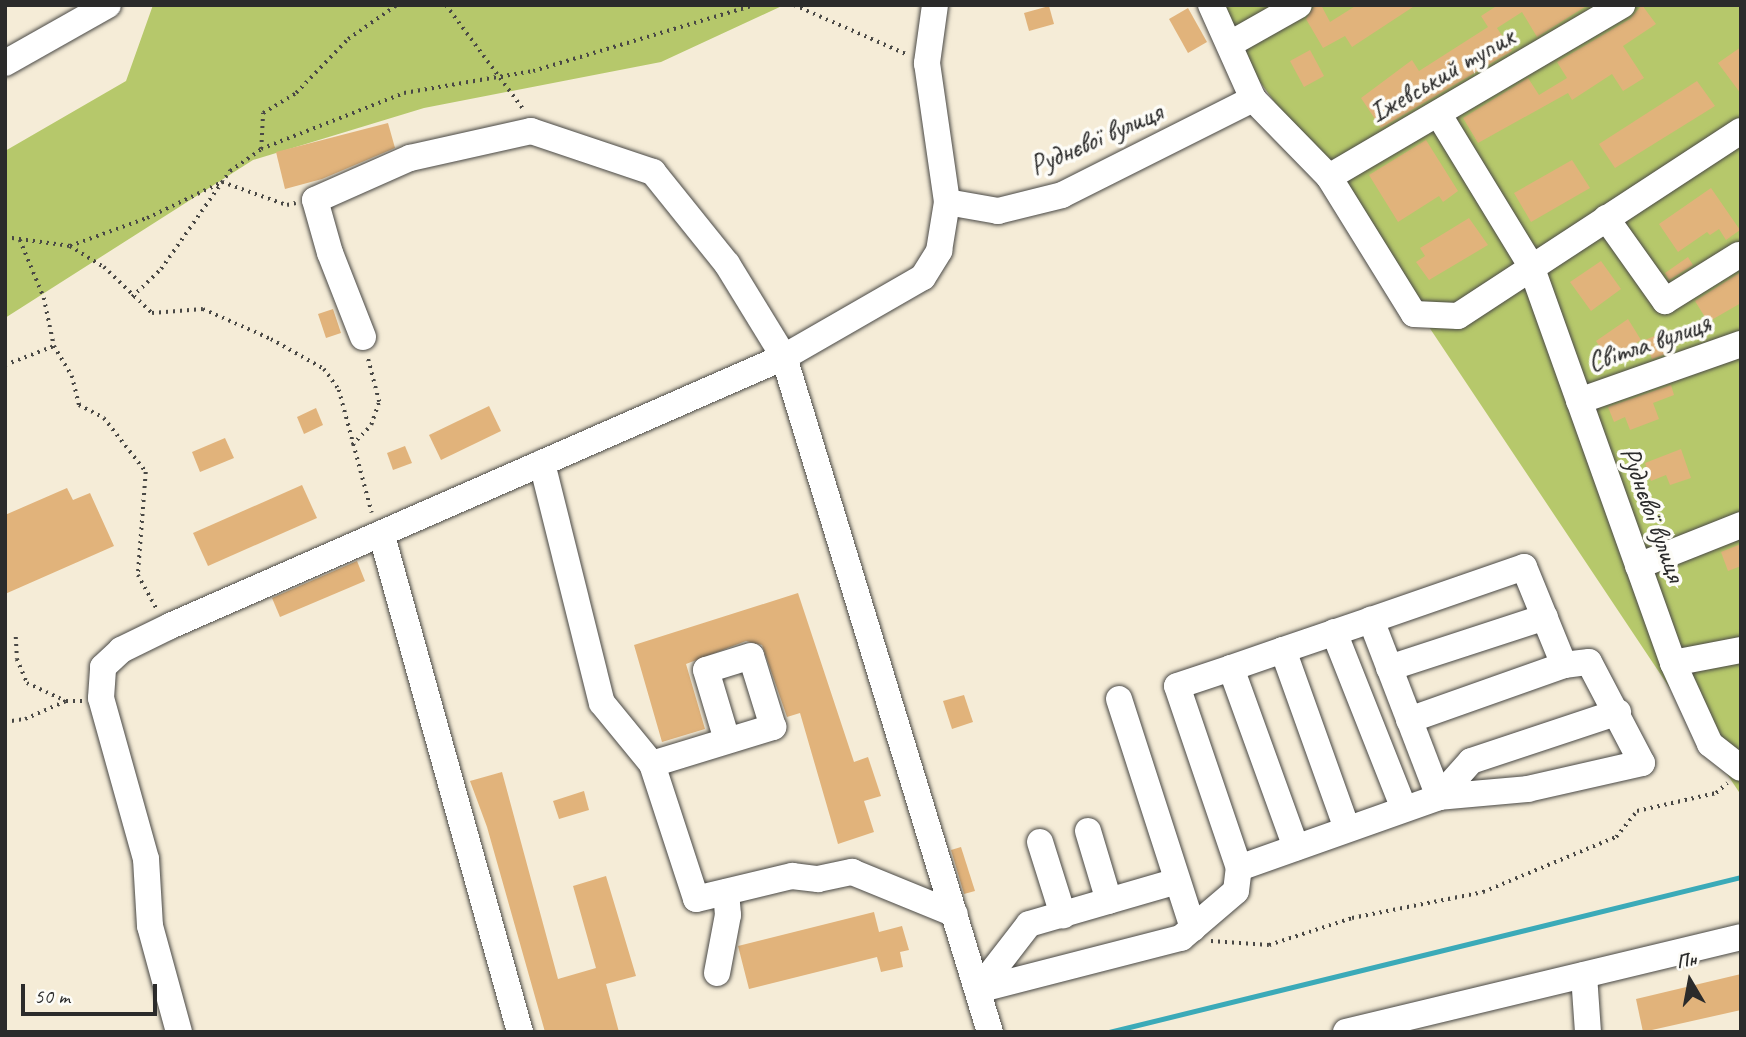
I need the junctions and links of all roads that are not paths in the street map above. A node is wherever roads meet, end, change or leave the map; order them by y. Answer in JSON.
{"nodes":[{"id":1,"x":108,"y":5,"type":"edge"},
{"id":2,"x":935,"y":5,"type":"edge"},
{"id":3,"x":1211,"y":5,"type":"edge"},
{"id":4,"x":1299,"y":5,"type":"edge"},
{"id":5,"x":1622,"y":5,"type":"edge"},
{"id":6,"x":1230,"y":44,"type":"junction"},
{"id":7,"x":5,"y":63,"type":"edge"},
{"id":8,"x":1254,"y":99,"type":"junction"},
{"id":9,"x":1439,"y":115,"type":"junction"},
{"id":10,"x":1741,"y":131,"type":"edge"},
{"id":11,"x":1329,"y":177,"type":"junction"},
{"id":12,"x":947,"y":202,"type":"junction"},
{"id":13,"x":1606,"y":218,"type":"junction"},
{"id":14,"x":1739,"y":255,"type":"edge"},
{"id":15,"x":1531,"y":266,"type":"junction"},
{"id":16,"x":363,"y":337,"type":"road end"},
{"id":17,"x":1741,"y":344,"type":"edge"},
{"id":18,"x":784,"y":357,"type":"junction"},
{"id":19,"x":1579,"y":401,"type":"junction"},
{"id":20,"x":542,"y":463,"type":"junction"},
{"id":21,"x":1741,"y":524,"type":"edge"},
{"id":22,"x":382,"y":536,"type":"junction"},
{"id":23,"x":1638,"y":566,"type":"junction"},
{"id":24,"x":1545,"y":617,"type":"junction"},
{"id":25,"x":1371,"y":620,"type":"junction"},
{"id":26,"x":1334,"y":632,"type":"junction"},
{"id":27,"x":1283,"y":650,"type":"junction"},
{"id":28,"x":1741,"y":650,"type":"edge"},
{"id":29,"x":1672,"y":663,"type":"junction"},
{"id":30,"x":1564,"y":665,"type":"junction"},
{"id":31,"x":1231,"y":668,"type":"junction"},
{"id":32,"x":1390,"y":668,"type":"junction"},
{"id":33,"x":1119,"y":699,"type":"dead end"},
{"id":34,"x":1618,"y":712,"type":"junction"},
{"id":35,"x":1409,"y":720,"type":"junction"},
{"id":36,"x":727,"y":740,"type":"dead end"},
{"id":37,"x":652,"y":764,"type":"junction"},
{"id":38,"x":1737,"y":772,"type":"edge"},
{"id":39,"x":1439,"y":797,"type":"junction"},
{"id":40,"x":1404,"y":809,"type":"junction"},
{"id":41,"x":1348,"y":829,"type":"junction"},
{"id":42,"x":1088,"y":831,"type":"dead end"},
{"id":43,"x":1041,"y":842,"type":"dead end"},
{"id":44,"x":1296,"y":848,"type":"junction"},
{"id":45,"x":1239,"y":868,"type":"junction"},
{"id":46,"x":1177,"y":881,"type":"junction"},
{"id":47,"x":726,"y":892,"type":"junction"},
{"id":48,"x":1109,"y":901,"type":"junction"},
{"id":49,"x":955,"y":914,"type":"junction"},
{"id":50,"x":1063,"y":915,"type":"junction"},
{"id":51,"x":1187,"y":933,"type":"junction"},
{"id":52,"x":1741,"y":937,"type":"edge"},
{"id":53,"x":717,"y":973,"type":"dead end"},
{"id":54,"x":1584,"y":975,"type":"junction"},
{"id":55,"x":978,"y":990,"type":"junction"},
{"id":56,"x":989,"y":1026,"type":"edge"},
{"id":57,"x":179,"y":1032,"type":"edge"},
{"id":58,"x":520,"y":1032,"type":"edge"},
{"id":59,"x":1346,"y":1032,"type":"edge"},
{"id":60,"x":1588,"y":1032,"type":"edge"}],
"edges":[{"from":1,"to":7,"type":"street"},
{"from":2,"to":12,"type":"street"},
{"from":3,"to":6,"type":"street"},
{"from":4,"to":6,"type":"street"},
{"from":5,"to":9,"type":"street","name":"Іжевський тупик"},
{"from":6,"to":8,"type":"street"},
{"from":8,"to":11,"type":"street"},
{"from":8,"to":12,"type":"street","name":"Руднєвої вулиця"},
{"from":9,"to":11,"type":"street","name":"Іжевський тупик"},
{"from":9,"to":15,"type":"street","name":"Руднєвої вулиця"},
{"from":10,"to":13,"type":"street"},
{"from":11,"to":15,"type":"street"},
{"from":12,"to":18,"type":"street"},
{"from":13,"to":14,"type":"street"},
{"from":13,"to":15,"type":"street"},
{"from":15,"to":19,"type":"street","name":"Руднєвої вулиця"},
{"from":16,"to":18,"type":"street"},
{"from":17,"to":19,"type":"street","name":"Світла вулиця"},
{"from":18,"to":20,"type":"street"},
{"from":18,"to":49,"type":"street"},
{"from":19,"to":23,"type":"street","name":"Руднєвої вулиця"},
{"from":20,"to":22,"type":"street"},
{"from":20,"to":37,"type":"street"},
{"from":21,"to":23,"type":"street"},
{"from":22,"to":57,"type":"street"},
{"from":22,"to":58,"type":"street"},
{"from":23,"to":29,"type":"street","name":"Руднєвої вулиця"},
{"from":24,"to":25,"type":"street"},
{"from":24,"to":30,"type":"street"},
{"from":24,"to":32,"type":"street"},
{"from":25,"to":26,"type":"street"},
{"from":25,"to":32,"type":"street"},
{"from":26,"to":27,"type":"street"},
{"from":26,"to":40,"type":"street"},
{"from":27,"to":31,"type":"street"},
{"from":27,"to":41,"type":"street"},
{"from":28,"to":29,"type":"street"},
{"from":29,"to":38,"type":"street","name":"Руднєвої вулиця"},
{"from":30,"to":34,"type":"street"},
{"from":30,"to":35,"type":"street"},
{"from":31,"to":44,"type":"street"},
{"from":31,"to":45,"type":"street"},
{"from":32,"to":35,"type":"street"},
{"from":33,"to":46,"type":"street"},
{"from":34,"to":39,"type":"street"},
{"from":34,"to":39,"type":"street"},
{"from":35,"to":39,"type":"street"},
{"from":36,"to":37,"type":"street"},
{"from":37,"to":47,"type":"street"},
{"from":39,"to":40,"type":"street"},
{"from":40,"to":41,"type":"street"},
{"from":41,"to":44,"type":"street"},
{"from":42,"to":48,"type":"street"},
{"from":43,"to":50,"type":"street"},
{"from":44,"to":45,"type":"street"},
{"from":45,"to":51,"type":"street"},
{"from":46,"to":48,"type":"street"},
{"from":46,"to":51,"type":"street"},
{"from":47,"to":49,"type":"street"},
{"from":47,"to":53,"type":"street"},
{"from":48,"to":50,"type":"street"},
{"from":49,"to":55,"type":"street"},
{"from":50,"to":55,"type":"street"},
{"from":51,"to":55,"type":"street"},
{"from":52,"to":54,"type":"street"},
{"from":54,"to":59,"type":"street"},
{"from":54,"to":60,"type":"street"},
{"from":55,"to":56,"type":"street"}]}
